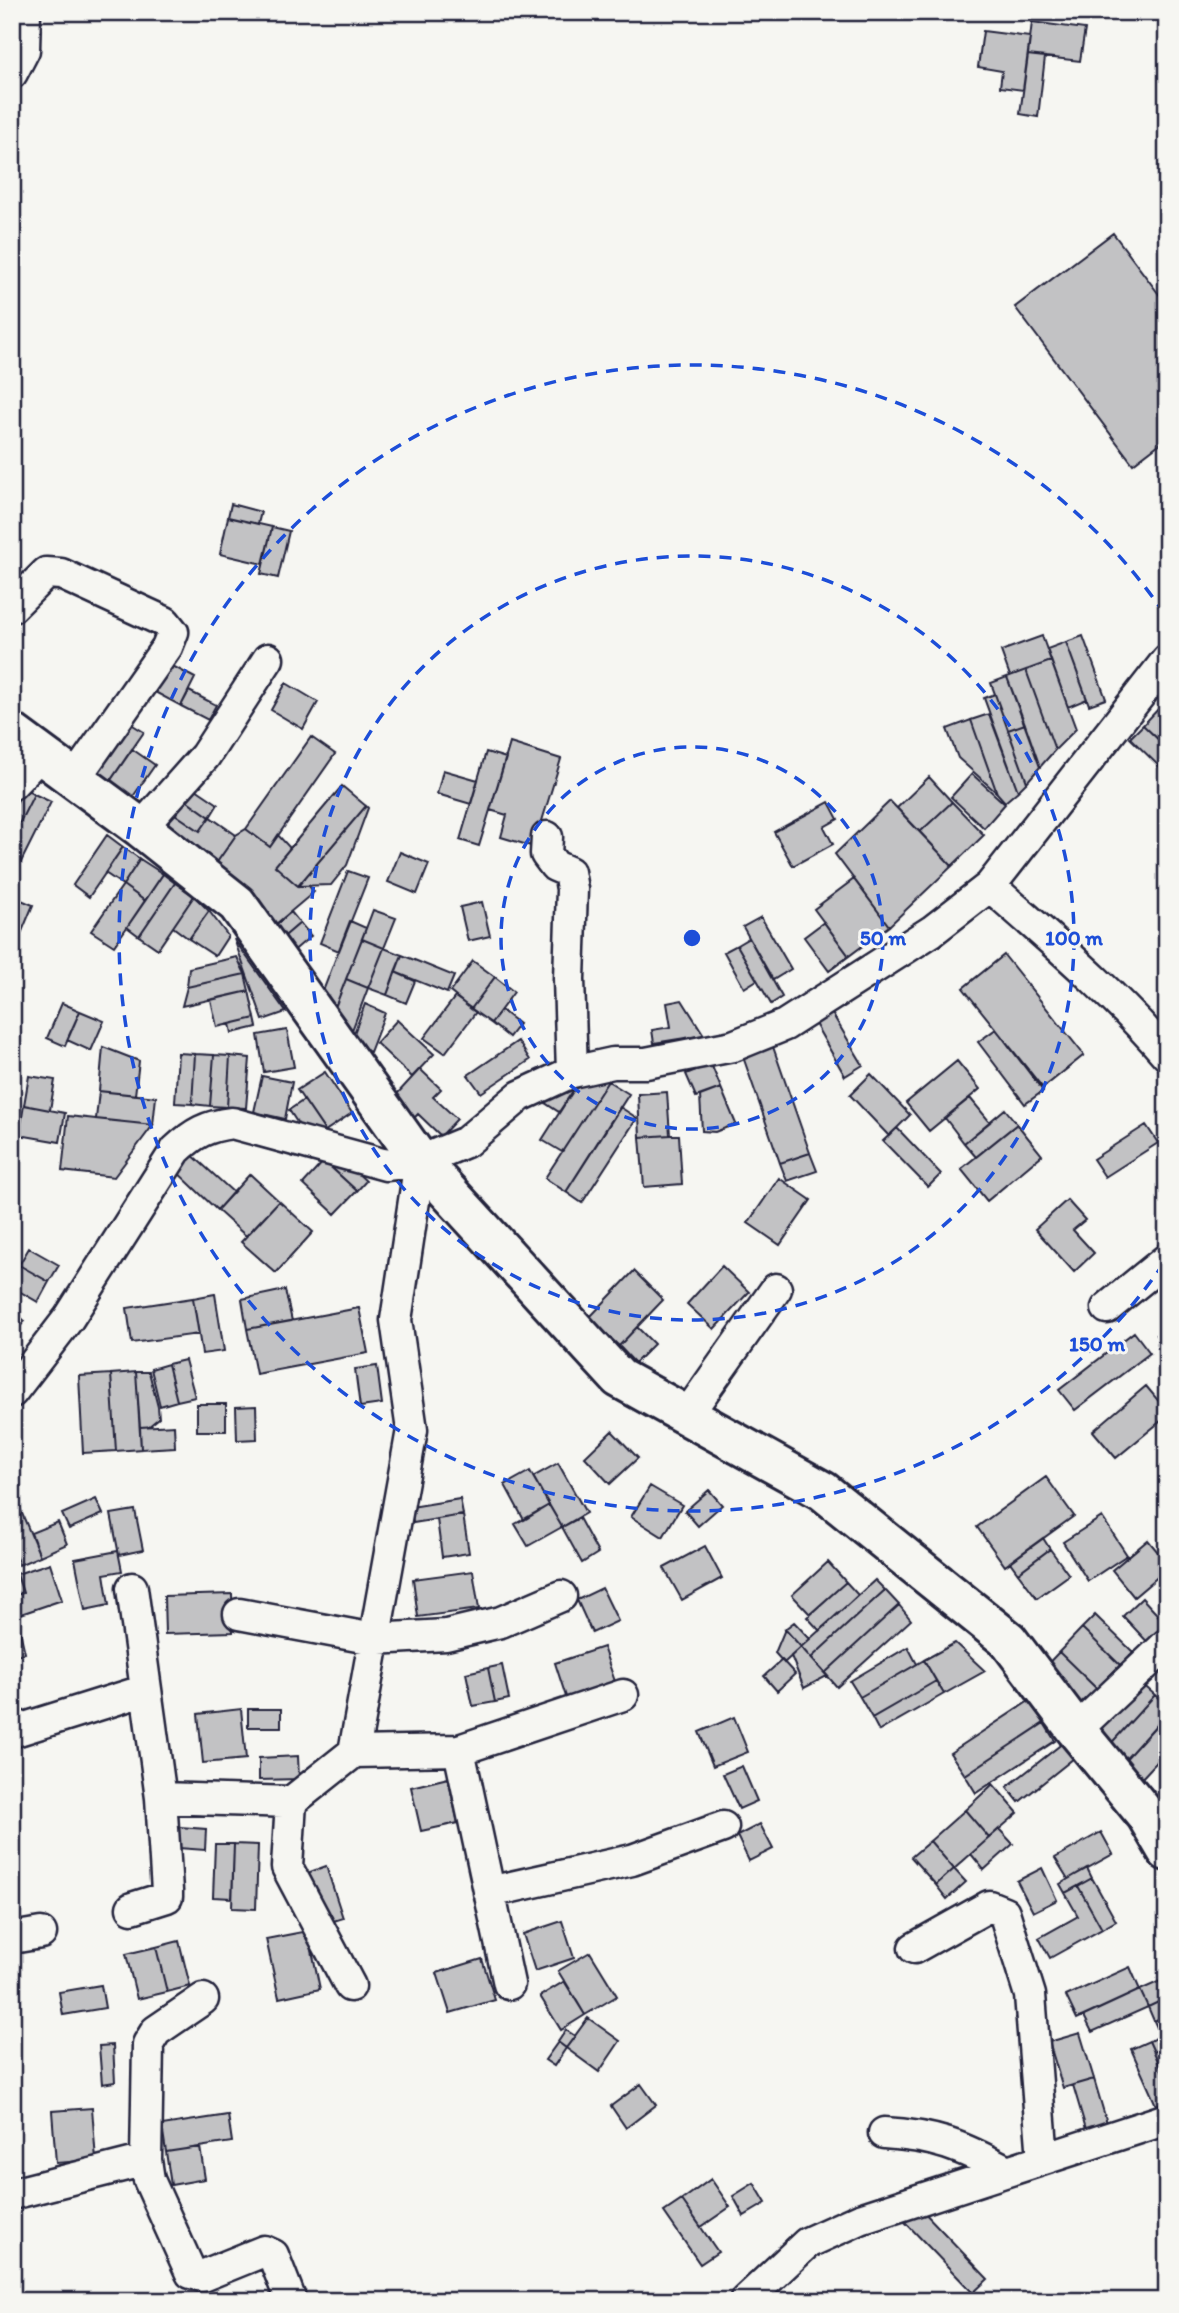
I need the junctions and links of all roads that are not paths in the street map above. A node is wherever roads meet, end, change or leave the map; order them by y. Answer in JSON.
{"nodes":[{"id":1,"x":25,"y":12,"type":"edge"},
{"id":2,"x":12,"y":73,"type":"edge"},
{"id":3,"x":12,"y":607,"type":"edge"},
{"id":4,"x":268,"y":659,"type":"dead end"},
{"id":5,"x":1167,"y":660,"type":"edge"},
{"id":6,"x":26,"y":745,"type":"edge"},
{"id":7,"x":73,"y":781,"type":"junction"},
{"id":8,"x":12,"y":783,"type":"edge"},
{"id":9,"x":141,"y":828,"type":"junction"},
{"id":10,"x":547,"y":837,"type":"dead end"},
{"id":11,"x":990,"y":886,"type":"junction"},
{"id":12,"x":1167,"y":1055,"type":"edge"},
{"id":13,"x":572,"y":1072,"type":"junction"},
{"id":14,"x":420,"y":1161,"type":"junction"},
{"id":15,"x":1167,"y":1259,"type":"edge"},
{"id":16,"x":776,"y":1289,"type":"dead end"},
{"id":17,"x":1107,"y":1308,"type":"dead end"},
{"id":18,"x":12,"y":1392,"type":"edge"},
{"id":19,"x":687,"y":1415,"type":"junction"},
{"id":20,"x":131,"y":1588,"type":"dead end"},
{"id":21,"x":561,"y":1596,"type":"dead end"},
{"id":22,"x":239,"y":1614,"type":"dead end"},
{"id":23,"x":374,"y":1639,"type":"junction"},
{"id":24,"x":1167,"y":1644,"type":"edge"},
{"id":25,"x":146,"y":1690,"type":"junction"},
{"id":26,"x":623,"y":1695,"type":"dead end"},
{"id":27,"x":1076,"y":1730,"type":"junction"},
{"id":28,"x":12,"y":1732,"type":"edge"},
{"id":29,"x":458,"y":1750,"type":"junction"},
{"id":30,"x":354,"y":1752,"type":"junction"},
{"id":31,"x":161,"y":1797,"type":"junction"},
{"id":32,"x":290,"y":1802,"type":"junction"},
{"id":33,"x":723,"y":1827,"type":"dead end"},
{"id":34,"x":1167,"y":1852,"type":"edge"},
{"id":35,"x":489,"y":1892,"type":"junction"},
{"id":36,"x":132,"y":1908,"type":"dead end"},
{"id":37,"x":41,"y":1933,"type":"dead end"},
{"id":38,"x":12,"y":1938,"type":"edge"},
{"id":39,"x":914,"y":1948,"type":"dead end"},
{"id":40,"x":509,"y":1984,"type":"dead end"},
{"id":41,"x":349,"y":1986,"type":"dead end"},
{"id":42,"x":203,"y":1998,"type":"dead end"},
{"id":43,"x":1167,"y":2119,"type":"edge"},
{"id":44,"x":884,"y":2133,"type":"dead end"},
{"id":45,"x":1043,"y":2159,"type":"junction"},
{"id":46,"x":146,"y":2160,"type":"junction"},
{"id":47,"x":1007,"y":2171,"type":"junction"},
{"id":48,"x":12,"y":2194,"type":"edge"},
{"id":49,"x":772,"y":2290,"type":"edge"},
{"id":50,"x":291,"y":2301,"type":"edge"},
{"id":51,"x":745,"y":2301,"type":"edge"}],
"edges":[{"from":1,"to":2,"type":"street"},
{"from":3,"to":7,"type":"street"},
{"from":4,"to":9,"type":"street"},
{"from":5,"to":11,"type":"street"},
{"from":6,"to":7,"type":"main road"},
{"from":6,"to":8,"type":"street"},
{"from":7,"to":9,"type":"main road"},
{"from":9,"to":14,"type":"main road"},
{"from":10,"to":13,"type":"street"},
{"from":11,"to":12,"type":"street"},
{"from":11,"to":13,"type":"street"},
{"from":13,"to":14,"type":"street"},
{"from":14,"to":18,"type":"street"},
{"from":14,"to":19,"type":"main road"},
{"from":14,"to":23,"type":"street"},
{"from":15,"to":17,"type":"street"},
{"from":16,"to":19,"type":"street"},
{"from":19,"to":27,"type":"main road"},
{"from":20,"to":25,"type":"street"},
{"from":21,"to":23,"type":"street"},
{"from":22,"to":23,"type":"street"},
{"from":23,"to":30,"type":"street"},
{"from":24,"to":27,"type":"street"},
{"from":25,"to":28,"type":"street"},
{"from":25,"to":31,"type":"street"},
{"from":26,"to":29,"type":"street"},
{"from":27,"to":34,"type":"main road"},
{"from":29,"to":30,"type":"street"},
{"from":29,"to":35,"type":"street"},
{"from":30,"to":32,"type":"street"},
{"from":31,"to":32,"type":"street"},
{"from":31,"to":36,"type":"street"},
{"from":32,"to":41,"type":"street"},
{"from":33,"to":35,"type":"street"},
{"from":35,"to":40,"type":"street"},
{"from":37,"to":38,"type":"street"},
{"from":39,"to":45,"type":"street"},
{"from":42,"to":46,"type":"street"},
{"from":43,"to":45,"type":"street"},
{"from":44,"to":47,"type":"street"},
{"from":45,"to":47,"type":"street"},
{"from":46,"to":48,"type":"street"},
{"from":46,"to":50,"type":"street"},
{"from":47,"to":49,"type":"street"},
{"from":49,"to":51,"type":"street"}]}
